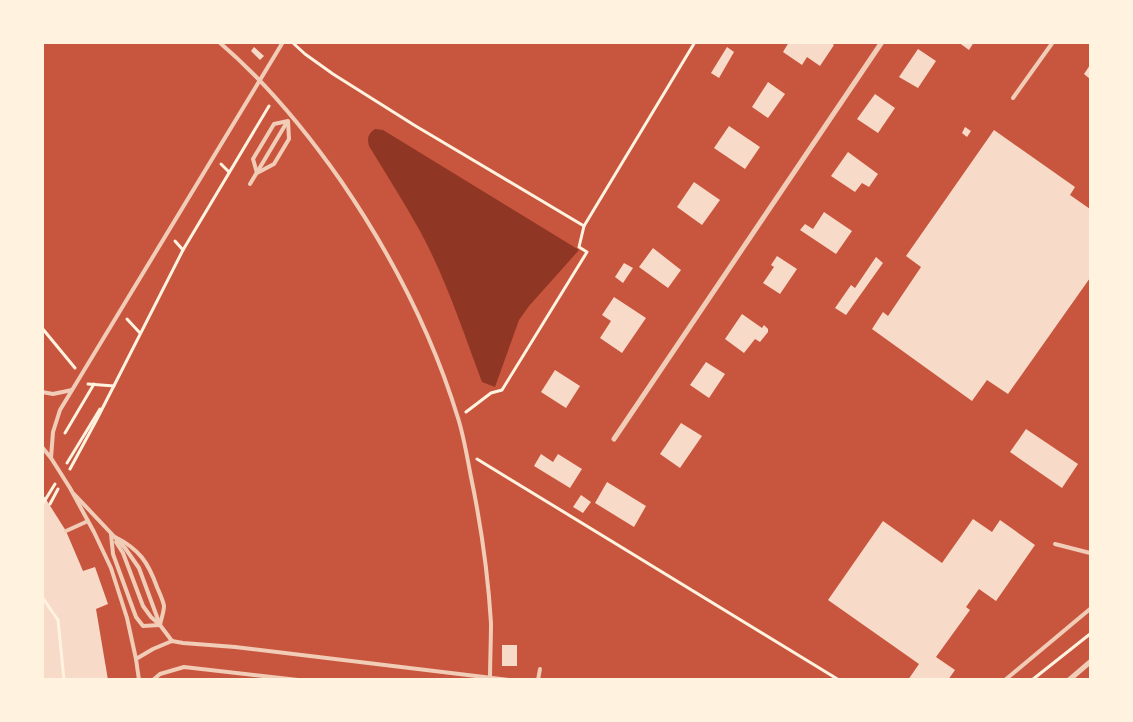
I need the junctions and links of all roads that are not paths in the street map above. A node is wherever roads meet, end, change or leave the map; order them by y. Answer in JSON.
{"nodes":[{"id":1,"x":219,"y":42,"type":"edge"},
{"id":2,"x":283,"y":42,"type":"edge"},
{"id":3,"x":882,"y":42,"type":"edge"},
{"id":4,"x":1053,"y":42,"type":"edge"},
{"id":5,"x":260,"y":81,"type":"junction"},
{"id":6,"x":1013,"y":98,"type":"dead end"},
{"id":7,"x":289,"y":118,"type":"junction"},
{"id":8,"x":257,"y":173,"type":"junction"},
{"id":9,"x":250,"y":184,"type":"dead end"},
{"id":10,"x":72,"y":390,"type":"junction"},
{"id":11,"x":42,"y":392,"type":"edge"},
{"id":12,"x":614,"y":439,"type":"dead end"},
{"id":13,"x":42,"y":447,"type":"edge"},
{"id":14,"x":51,"y":458,"type":"junction"},
{"id":15,"x":70,"y":488,"type":"junction"},
{"id":16,"x":88,"y":521,"type":"junction"},
{"id":17,"x":66,"y":531,"type":"dead end"},
{"id":18,"x":111,"y":534,"type":"junction"},
{"id":19,"x":1054,"y":544,"type":"dead end"},
{"id":20,"x":1090,"y":553,"type":"edge"},
{"id":21,"x":1090,"y":609,"type":"edge"},
{"id":22,"x":160,"y":625,"type":"junction"},
{"id":23,"x":172,"y":641,"type":"junction"},
{"id":24,"x":136,"y":659,"type":"junction"},
{"id":25,"x":1090,"y":662,"type":"edge"},
{"id":26,"x":540,"y":670,"type":"dead end"},
{"id":27,"x":490,"y":678,"type":"edge"},
{"id":28,"x":139,"y":680,"type":"edge"},
{"id":29,"x":153,"y":680,"type":"edge"},
{"id":30,"x":298,"y":680,"type":"edge"},
{"id":31,"x":509,"y":680,"type":"edge"},
{"id":32,"x":538,"y":680,"type":"edge"},
{"id":33,"x":1005,"y":680,"type":"edge"},
{"id":34,"x":1069,"y":680,"type":"edge"}],
"edges":[{"from":1,"to":5,"type":"lane"},
{"from":2,"to":5,"type":"lane"},
{"from":3,"to":12,"type":"street"},
{"from":4,"to":6,"type":"lane"},
{"from":5,"to":7,"type":"lane"},
{"from":5,"to":10,"type":"lane"},
{"from":7,"to":8,"type":"lane"},
{"from":7,"to":8,"type":"lane"},
{"from":7,"to":8,"type":"lane"},
{"from":7,"to":27,"type":"lane"},
{"from":8,"to":9,"type":"lane"},
{"from":10,"to":11,"type":"lane"},
{"from":10,"to":14,"type":"lane"},
{"from":13,"to":14,"type":"lane"},
{"from":14,"to":15,"type":"lane"},
{"from":15,"to":16,"type":"lane"},
{"from":15,"to":18,"type":"lane"},
{"from":16,"to":17,"type":"lane"},
{"from":16,"to":24,"type":"lane"},
{"from":18,"to":22,"type":"lane"},
{"from":18,"to":22,"type":"lane"},
{"from":18,"to":22,"type":"lane"},
{"from":18,"to":22,"type":"lane"},
{"from":19,"to":20,"type":"lane"},
{"from":21,"to":33,"type":"lane"},
{"from":22,"to":23,"type":"lane"},
{"from":23,"to":24,"type":"lane"},
{"from":23,"to":27,"type":"lane"},
{"from":24,"to":28,"type":"lane"},
{"from":25,"to":34,"type":"street"},
{"from":26,"to":32,"type":"lane"},
{"from":27,"to":31,"type":"lane"},
{"from":29,"to":30,"type":"lane"}]}
